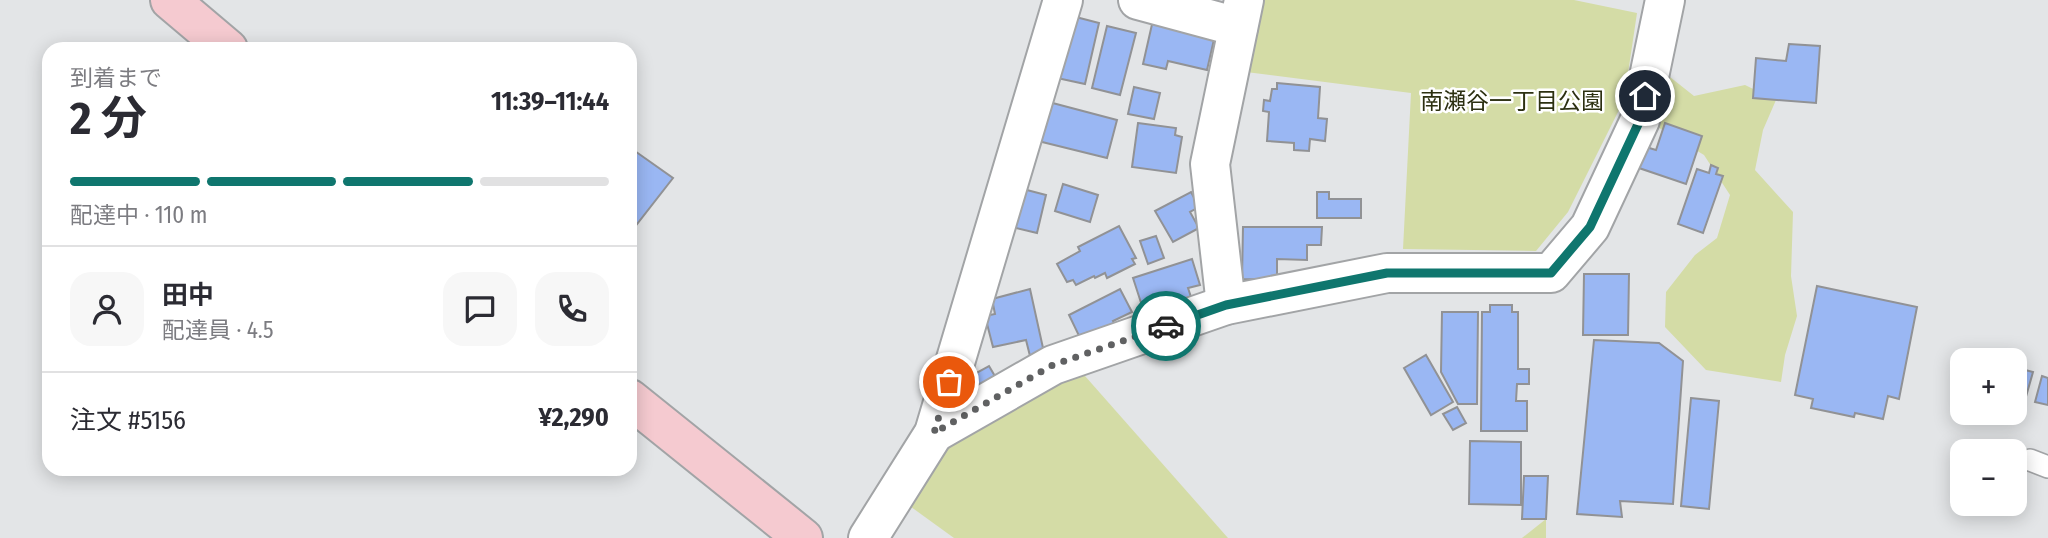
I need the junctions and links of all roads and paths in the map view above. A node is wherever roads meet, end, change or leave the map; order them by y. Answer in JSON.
{"nodes":[{"id":1,"x":170,"y":0,"type":"edge"},
{"id":2,"x":1063,"y":0,"type":"edge"},
{"id":3,"x":1138,"y":0,"type":"edge"},
{"id":4,"x":1665,"y":0,"type":"edge"},
{"id":5,"x":1241,"y":14,"type":"edge"},
{"id":6,"x":221,"y":42,"type":"edge"},
{"id":7,"x":1226,"y":305,"type":"junction"},
{"id":8,"x":637,"y":405,"type":"edge"},
{"id":9,"x":934,"y":433,"type":"junction"},
{"id":10,"x":803,"y":538,"type":"edge"},
{"id":11,"x":868,"y":538,"type":"edge"}],
"edges":[{"from":1,"to":6,"type":"street"},
{"from":2,"to":9,"type":"street"},
{"from":3,"to":5,"type":"street"},
{"from":4,"to":7,"type":"street"},
{"from":5,"to":7,"type":"street"},
{"from":7,"to":9,"type":"street"},
{"from":8,"to":10,"type":"street"},
{"from":9,"to":11,"type":"street"}]}
